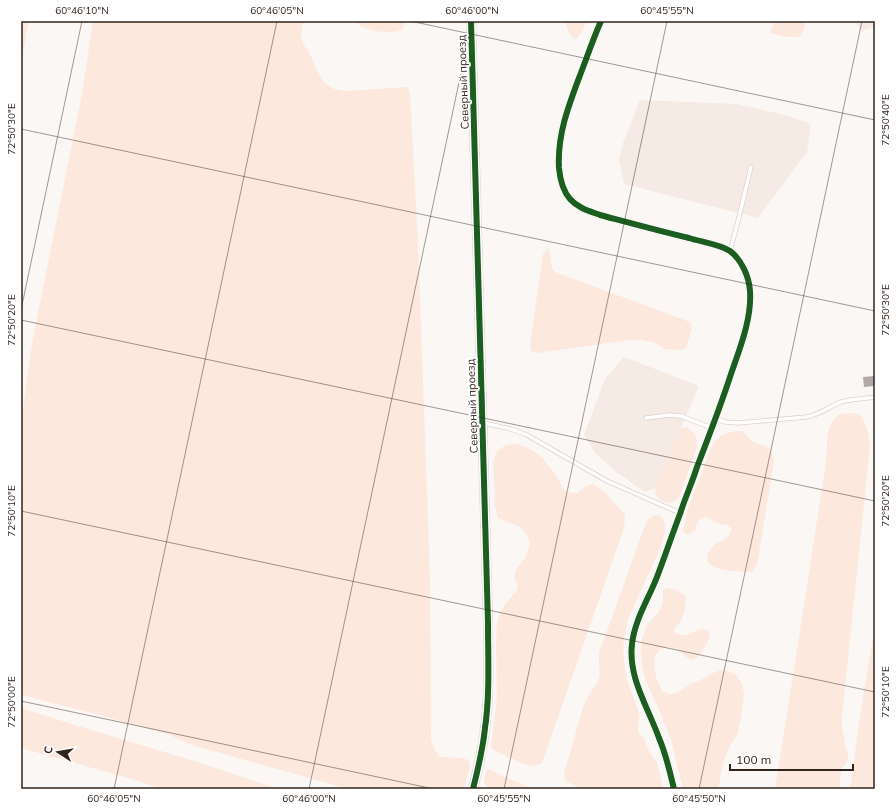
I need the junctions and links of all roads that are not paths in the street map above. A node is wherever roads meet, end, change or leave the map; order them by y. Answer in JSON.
{"nodes":[{"id":1,"x":471,"y":21,"type":"edge"},
{"id":2,"x":601,"y":21,"type":"edge"},
{"id":3,"x":751,"y":167,"type":"dead end"},
{"id":4,"x":730,"y":251,"type":"junction"},
{"id":5,"x":875,"y":397,"type":"edge"},
{"id":6,"x":646,"y":418,"type":"dead end"},
{"id":7,"x":716,"y":419,"type":"junction"},
{"id":8,"x":482,"y":423,"type":"junction"},
{"id":9,"x":712,"y":428,"type":"junction"},
{"id":10,"x":680,"y":513,"type":"junction"},
{"id":11,"x":473,"y":789,"type":"edge"},
{"id":12,"x":674,"y":789,"type":"edge"}],
"edges":[{"from":1,"to":8,"type":"street","name":"Северный проезд"},
{"from":2,"to":4,"type":"street"},
{"from":3,"to":4,"type":"lane"},
{"from":4,"to":7,"type":"street"},
{"from":5,"to":7,"type":"lane"},
{"from":6,"to":9,"type":"lane"},
{"from":7,"to":9,"type":"street"},
{"from":8,"to":10,"type":"lane"},
{"from":8,"to":11,"type":"street","name":"Северный проезд"},
{"from":9,"to":10,"type":"street"},
{"from":10,"to":12,"type":"street"}]}
